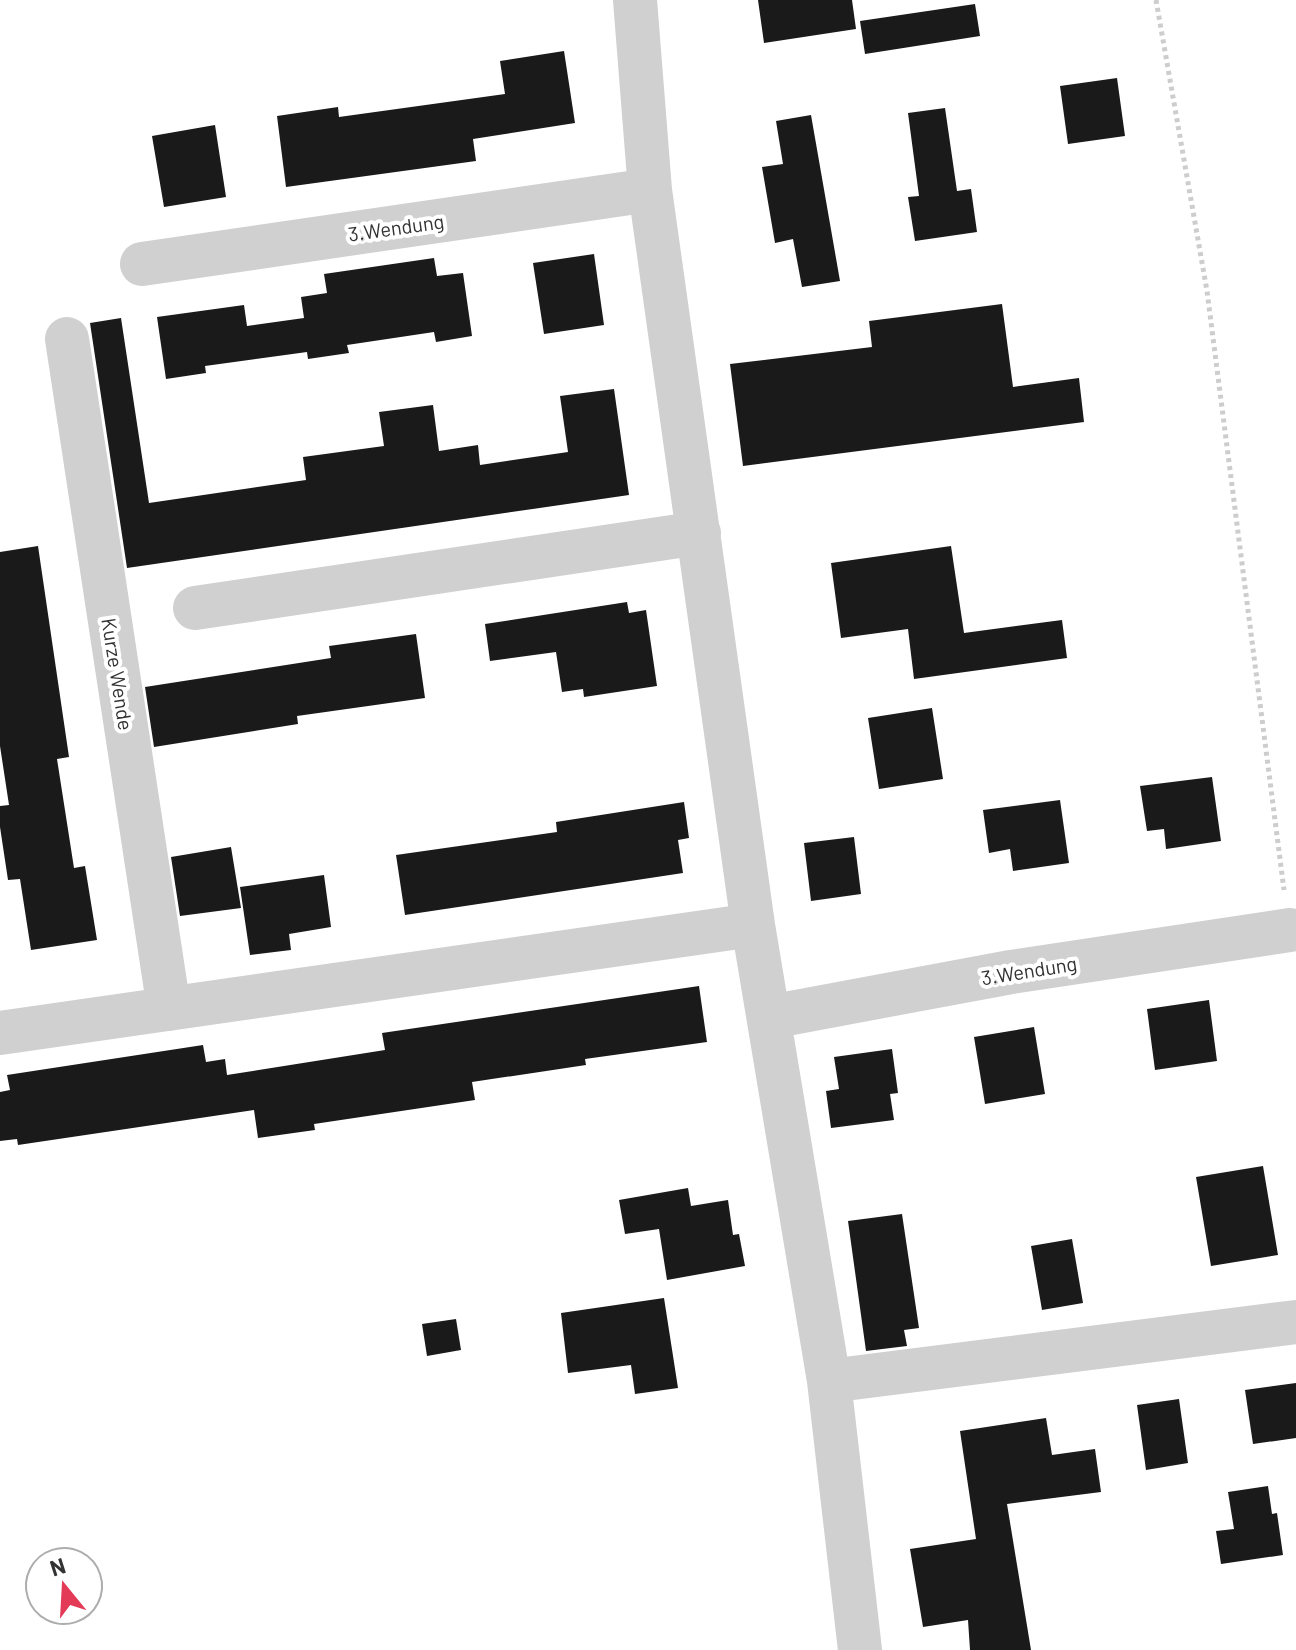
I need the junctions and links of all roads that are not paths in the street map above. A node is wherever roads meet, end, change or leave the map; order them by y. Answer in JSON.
{"nodes":[{"id":1,"x":635,"y":0,"type":"edge"},
{"id":2,"x":650,"y":190,"type":"junction"},
{"id":3,"x":142,"y":264,"type":"dead end"},
{"id":4,"x":67,"y":339,"type":"dead end"},
{"id":5,"x":699,"y":533,"type":"junction"},
{"id":6,"x":195,"y":608,"type":"dead end"},
{"id":7,"x":753,"y":925,"type":"junction"},
{"id":8,"x":1290,"y":930,"type":"road end"},
{"id":9,"x":169,"y":1009,"type":"junction"},
{"id":10,"x":770,"y":1017,"type":"junction"},
{"id":11,"x":0,"y":1033,"type":"edge"},
{"id":12,"x":1296,"y":1322,"type":"edge"},
{"id":13,"x":829,"y":1381,"type":"junction"},
{"id":14,"x":860,"y":1650,"type":"edge"}],
"edges":[{"from":1,"to":2,"type":"street"},
{"from":2,"to":3,"type":"street","name":"3.Wendung"},
{"from":2,"to":5,"type":"street"},
{"from":4,"to":9,"type":"street","name":"Kurze Wende"},
{"from":5,"to":6,"type":"street"},
{"from":5,"to":7,"type":"street"},
{"from":7,"to":9,"type":"street"},
{"from":7,"to":10,"type":"street"},
{"from":8,"to":10,"type":"street","name":"3.Wendung"},
{"from":9,"to":11,"type":"street"},
{"from":10,"to":13,"type":"street"},
{"from":12,"to":13,"type":"street"},
{"from":13,"to":14,"type":"street"}]}
